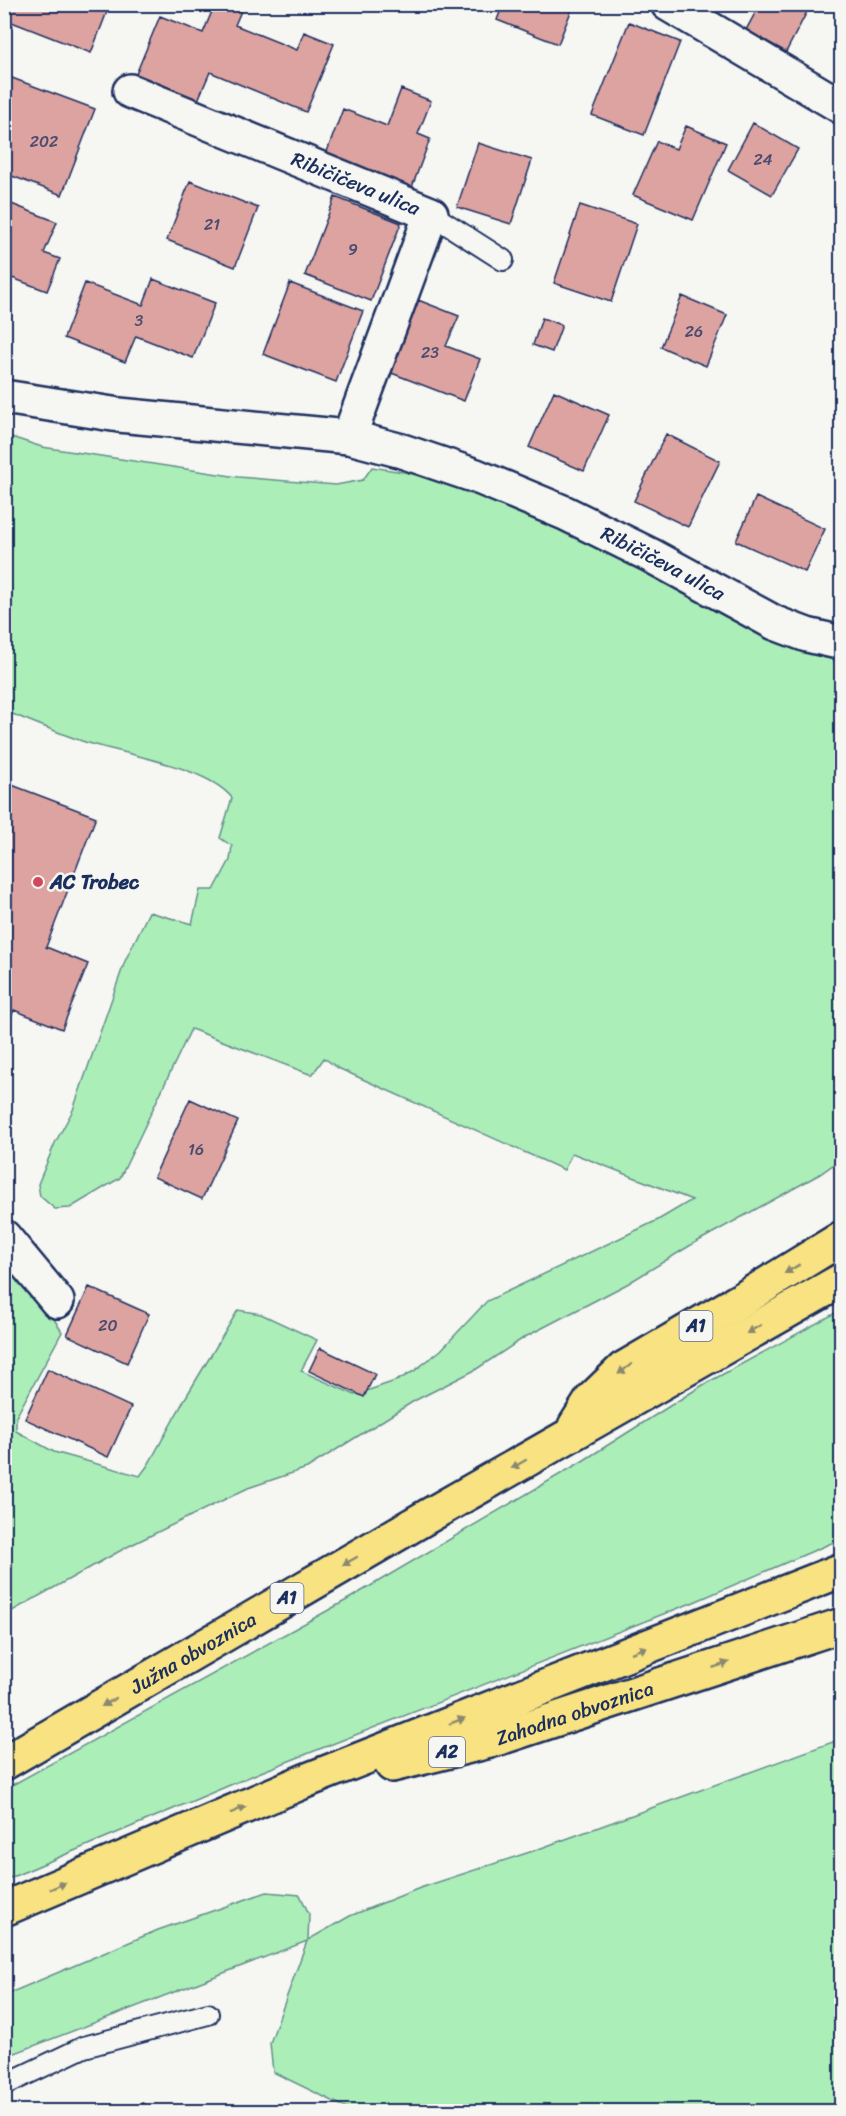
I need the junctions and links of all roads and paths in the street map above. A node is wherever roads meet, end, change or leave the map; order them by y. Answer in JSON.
{"nodes":[{"id":1,"x":668,"y":4,"type":"edge"},
{"id":2,"x":130,"y":91,"type":"dead end"},
{"id":3,"x":842,"y":107,"type":"edge"},
{"id":4,"x":431,"y":214,"type":"junction"},
{"id":5,"x":502,"y":260,"type":"dead end"},
{"id":6,"x":4,"y":397,"type":"edge"},
{"id":7,"x":349,"y":437,"type":"junction"},
{"id":8,"x":842,"y":643,"type":"edge"},
{"id":9,"x":4,"y":1237,"type":"edge"},
{"id":10,"x":842,"y":1238,"type":"edge"},
{"id":11,"x":842,"y":1280,"type":"edge"},
{"id":12,"x":57,"y":1301,"type":"dead end"},
{"id":13,"x":570,"y":1435,"type":"junction"},
{"id":14,"x":842,"y":1570,"type":"edge"},
{"id":15,"x":842,"y":1625,"type":"edge"},
{"id":16,"x":4,"y":1762,"type":"edge"},
{"id":17,"x":305,"y":1781,"type":"junction"},
{"id":18,"x":4,"y":1909,"type":"edge"},
{"id":19,"x":208,"y":2014,"type":"dead end"},
{"id":20,"x":4,"y":2085,"type":"edge"}],
"edges":[{"from":1,"to":3,"type":"street"},
{"from":2,"to":4,"type":"street","name":"Ribičičeva ulica"},
{"from":4,"to":5,"type":"lane"},
{"from":4,"to":7,"type":"street","name":"Ribičičeva ulica"},
{"from":6,"to":7,"type":"street","name":"Ribičičeva ulica"},
{"from":7,"to":8,"type":"street","name":"Ribičičeva ulica"},
{"from":9,"to":12,"type":"street"},
{"from":10,"to":13,"type":"highway","number":"A1","one_way":true},
{"from":11,"to":13,"type":"highway","one_way":true},
{"from":13,"to":16,"type":"highway","name":"Južna obvoznica","number":"A1","one_way":true},
{"from":17,"to":14,"type":"highway","one_way":true},
{"from":17,"to":15,"type":"highway","name":"Zahodna obvoznica","number":"A2","one_way":true},
{"from":18,"to":17,"type":"highway","one_way":true},
{"from":19,"to":20,"type":"lane"}]}
